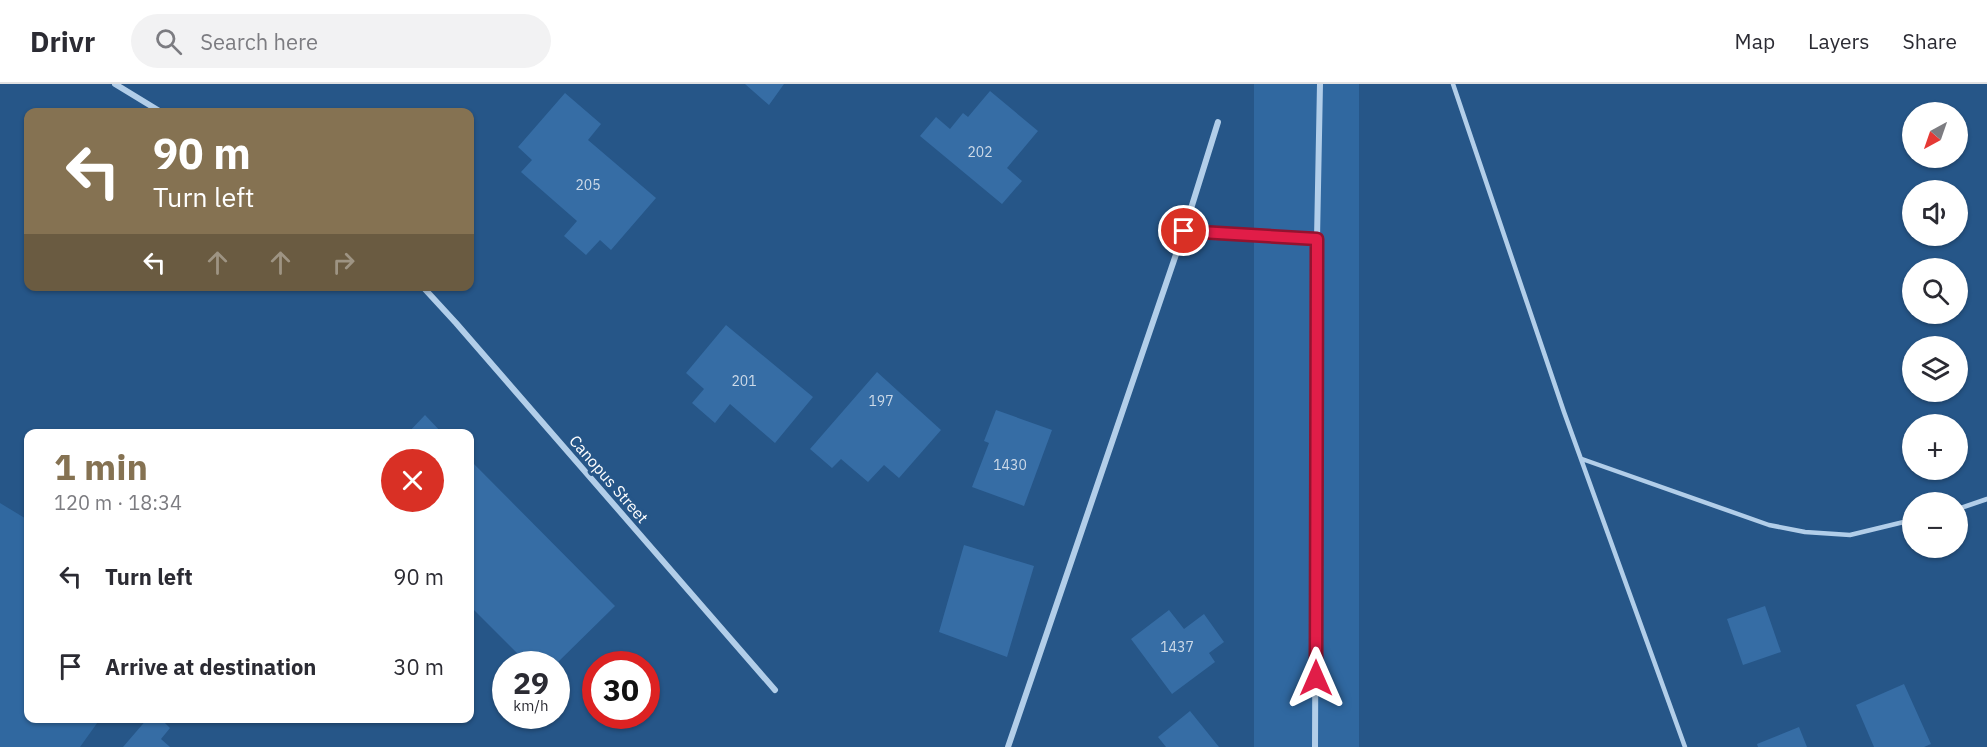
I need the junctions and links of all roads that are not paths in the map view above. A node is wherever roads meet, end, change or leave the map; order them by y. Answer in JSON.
{"nodes":[{"id":1,"x":115,"y":84,"type":"edge"},
{"id":2,"x":1320,"y":84,"type":"edge"},
{"id":3,"x":1453,"y":84,"type":"edge"},
{"id":4,"x":154,"y":108,"type":"edge"},
{"id":5,"x":1218,"y":122,"type":"dead end"},
{"id":6,"x":1184,"y":231,"type":"junction"},
{"id":7,"x":1317,"y":239,"type":"junction"},
{"id":8,"x":427,"y":291,"type":"edge"},
{"id":9,"x":1582,"y":459,"type":"junction"},
{"id":10,"x":1987,"y":499,"type":"edge"},
{"id":11,"x":1968,"y":506,"type":"edge"},
{"id":12,"x":1902,"y":522,"type":"edge"},
{"id":13,"x":775,"y":690,"type":"dead end"},
{"id":14,"x":1008,"y":747,"type":"edge"},
{"id":15,"x":1315,"y":747,"type":"edge"},
{"id":16,"x":1685,"y":747,"type":"edge"}],
"edges":[{"from":1,"to":4,"type":"street"},
{"from":2,"to":7,"type":"street"},
{"from":3,"to":9,"type":"lane"},
{"from":5,"to":6,"type":"street"},
{"from":6,"to":7,"type":"street"},
{"from":6,"to":14,"type":"street"},
{"from":7,"to":15,"type":"street"},
{"from":8,"to":13,"type":"street","name":"Canopus Street"},
{"from":9,"to":12,"type":"lane"},
{"from":9,"to":16,"type":"lane"},
{"from":10,"to":11,"type":"lane"}]}
